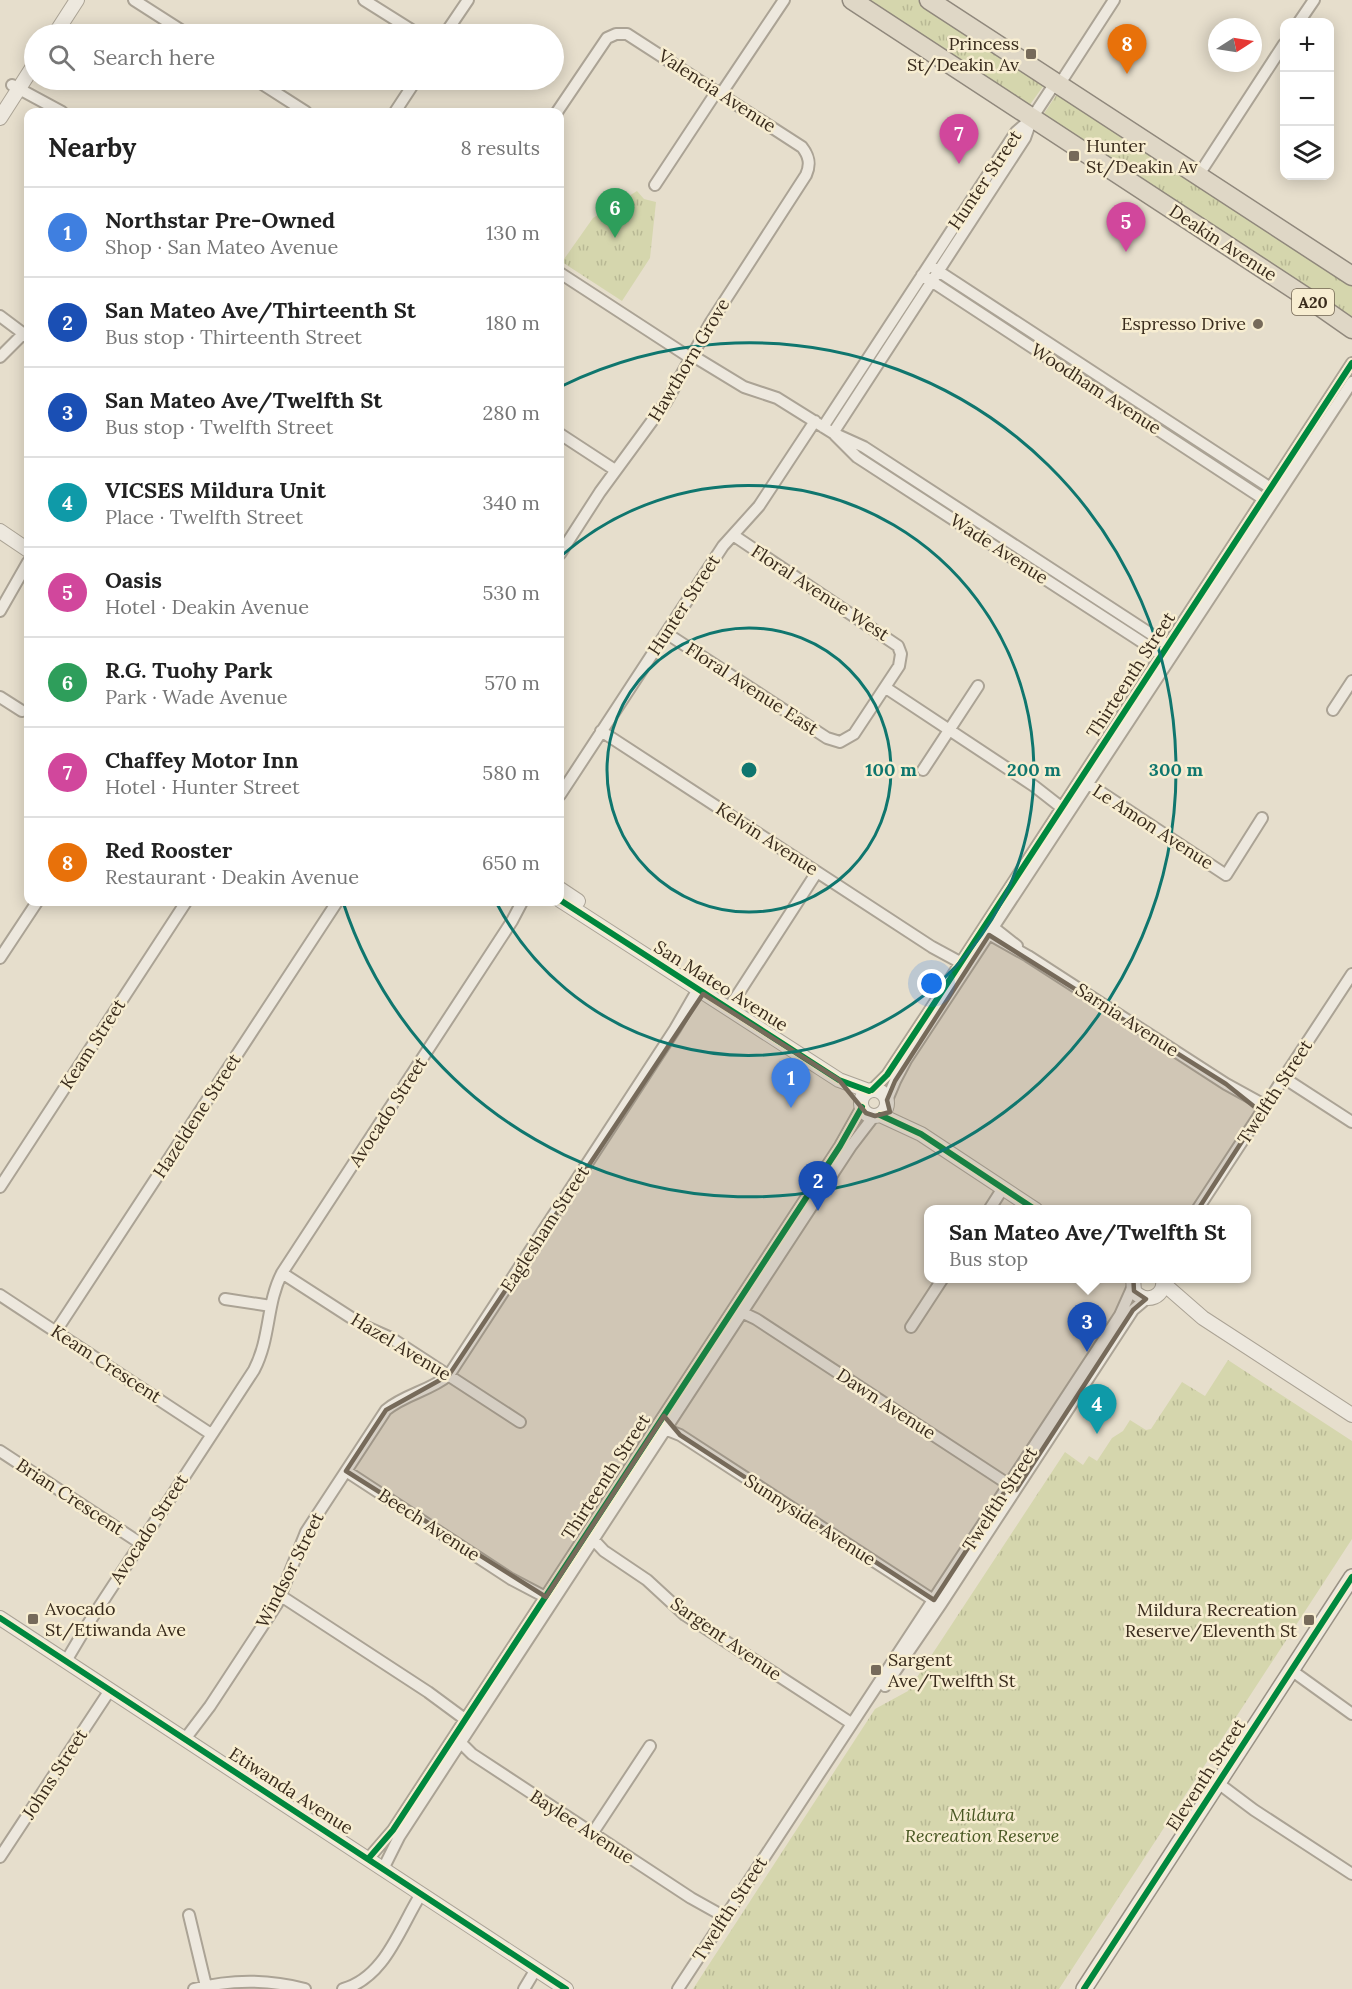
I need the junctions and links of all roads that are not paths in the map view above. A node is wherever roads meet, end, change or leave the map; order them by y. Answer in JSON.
{"nodes":[{"id":1,"x":68,"y":0,"type":"edge"},
{"id":2,"x":77,"y":0,"type":"edge"},
{"id":3,"x":134,"y":0,"type":"edge"},
{"id":4,"x":364,"y":0,"type":"edge"},
{"id":5,"x":468,"y":0,"type":"edge"},
{"id":6,"x":852,"y":0,"type":"edge"},
{"id":7,"x":929,"y":0,"type":"edge"},
{"id":8,"x":1114,"y":0,"type":"edge"},
{"id":9,"x":1314,"y":0,"type":"edge"},
{"id":10,"x":779,"y":5,"type":"edge"},
{"id":11,"x":1302,"y":18,"type":"edge"},
{"id":12,"x":52,"y":24,"type":"edge"},
{"id":13,"x":61,"y":24,"type":"edge"},
{"id":14,"x":171,"y":24,"type":"edge"},
{"id":15,"x":402,"y":24,"type":"edge"},
{"id":16,"x":452,"y":24,"type":"edge"},
{"id":17,"x":1280,"y":50,"type":"edge"},
{"id":18,"x":24,"y":72,"type":"edge"},
{"id":19,"x":24,"y":77,"type":"edge"},
{"id":20,"x":18,"y":84,"type":"junction"},
{"id":21,"x":1057,"y":84,"type":"junction"},
{"id":22,"x":24,"y":88,"type":"edge"},
{"id":23,"x":27,"y":90,"type":"edge"},
{"id":24,"x":272,"y":90,"type":"edge"},
{"id":25,"x":409,"y":90,"type":"edge"},
{"id":26,"x":719,"y":92,"type":"junction"},
{"id":27,"x":0,"y":104,"type":"edge"},
{"id":28,"x":54,"y":108,"type":"edge"},
{"id":29,"x":300,"y":108,"type":"edge"},
{"id":30,"x":398,"y":108,"type":"edge"},
{"id":31,"x":560,"y":108,"type":"edge"},
{"id":32,"x":0,"y":118,"type":"edge"},
{"id":33,"x":1032,"y":118,"type":"junction"},
{"id":34,"x":809,"y":161,"type":"joint"},
{"id":35,"x":1198,"y":177,"type":"junction"},
{"id":36,"x":655,"y":185,"type":"dead end"},
{"id":37,"x":928,"y":265,"type":"junction"},
{"id":38,"x":922,"y":275,"type":"junction"},
{"id":39,"x":564,"y":276,"type":"edge"},
{"id":40,"x":1352,"y":276,"type":"edge"},
{"id":41,"x":935,"y":277,"type":"junction"},
{"id":42,"x":0,"y":316,"type":"edge"},
{"id":43,"x":1352,"y":329,"type":"edge"},
{"id":44,"x":24,"y":334,"type":"edge"},
{"id":45,"x":24,"y":337,"type":"edge"},
{"id":46,"x":0,"y":357,"type":"edge"},
{"id":47,"x":692,"y":357,"type":"junction"},
{"id":48,"x":1352,"y":363,"type":"edge"},
{"id":49,"x":1352,"y":382,"type":"edge"},
{"id":50,"x":824,"y":427,"type":"junction"},
{"id":51,"x":564,"y":437,"type":"edge"},
{"id":52,"x":615,"y":470,"type":"junction"},
{"id":53,"x":1274,"y":491,"type":"junction"},
{"id":54,"x":1268,"y":502,"type":"junction"},
{"id":55,"x":1,"y":531,"type":"edge"},
{"id":56,"x":733,"y":535,"type":"junction"},
{"id":57,"x":24,"y":547,"type":"edge"},
{"id":58,"x":564,"y":548,"type":"edge"},
{"id":59,"x":24,"y":569,"type":"edge"},
{"id":60,"x":24,"y":578,"type":"edge"},
{"id":61,"x":2,"y":608,"type":"edge"},
{"id":62,"x":666,"y":633,"type":"junction"},
{"id":63,"x":1172,"y":647,"type":"junction"},
{"id":64,"x":1166,"y":657,"type":"junction"},
{"id":65,"x":1352,"y":681,"type":"edge"},
{"id":66,"x":978,"y":686,"type":"dead end"},
{"id":67,"x":886,"y":688,"type":"junction"},
{"id":68,"x":0,"y":697,"type":"edge"},
{"id":69,"x":1333,"y":710,"type":"dead end"},
{"id":70,"x":22,"y":711,"type":"dead end"},
{"id":71,"x":949,"y":730,"type":"junction"},
{"id":72,"x":601,"y":731,"type":"junction"},
{"id":73,"x":923,"y":770,"type":"dead end"},
{"id":74,"x":1084,"y":781,"type":"junction"},
{"id":75,"x":564,"y":789,"type":"edge"},
{"id":76,"x":1068,"y":807,"type":"junction"},
{"id":77,"x":1262,"y":818,"type":"dead end"},
{"id":78,"x":818,"y":872,"type":"junction"},
{"id":79,"x":564,"y":892,"type":"edge"},
{"id":80,"x":564,"y":903,"type":"edge"},
{"id":81,"x":34,"y":906,"type":"edge"},
{"id":82,"x":183,"y":906,"type":"edge"},
{"id":83,"x":334,"y":906,"type":"edge"},
{"id":84,"x":520,"y":906,"type":"edge"},
{"id":85,"x":525,"y":906,"type":"edge"},
{"id":86,"x":512,"y":921,"type":"junction"},
{"id":87,"x":988,"y":929,"type":"junction"},
{"id":88,"x":0,"y":958,"type":"edge"},
{"id":89,"x":963,"y":967,"type":"junction"},
{"id":90,"x":1352,"y":974,"type":"edge"},
{"id":91,"x":702,"y":989,"type":"junction"},
{"id":92,"x":729,"y":1008,"type":"junction"},
{"id":93,"x":1284,"y":1078,"type":"junction"},
{"id":94,"x":866,"y":1098,"type":"junction"},
{"id":95,"x":887,"y":1101,"type":"junction"},
{"id":96,"x":1263,"y":1109,"type":"junction"},
{"id":97,"x":877,"y":1116,"type":"junction"},
{"id":98,"x":1352,"y":1122,"type":"edge"},
{"id":99,"x":921,"y":1134,"type":"junction"},
{"id":100,"x":0,"y":1187,"type":"edge"},
{"id":101,"x":1003,"y":1188,"type":"junction"},
{"id":102,"x":992,"y":1205,"type":"edge"},
{"id":103,"x":1030,"y":1205,"type":"edge"},
{"id":104,"x":1200,"y":1205,"type":"edge"},
{"id":105,"x":282,"y":1273,"type":"junction"},
{"id":106,"x":940,"y":1283,"type":"edge"},
{"id":107,"x":1131,"y":1283,"type":"edge"},
{"id":108,"x":1133,"y":1283,"type":"edge"},
{"id":109,"x":1164,"y":1283,"type":"edge"},
{"id":110,"x":1166,"y":1283,"type":"edge"},
{"id":111,"x":0,"y":1295,"type":"edge"},
{"id":112,"x":225,"y":1299,"type":"dead end"},
{"id":113,"x":1150,"y":1299,"type":"junction"},
{"id":114,"x":271,"y":1306,"type":"junction"},
{"id":115,"x":740,"y":1308,"type":"junction"},
{"id":116,"x":1203,"y":1318,"type":"junction"},
{"id":117,"x":911,"y":1327,"type":"dead end"},
{"id":118,"x":56,"y":1331,"type":"junction"},
{"id":119,"x":449,"y":1375,"type":"junction"},
{"id":120,"x":392,"y":1404,"type":"joint"},
{"id":121,"x":1352,"y":1415,"type":"edge"},
{"id":122,"x":519,"y":1422,"type":"dead end"},
{"id":123,"x":664,"y":1424,"type":"junction"},
{"id":124,"x":211,"y":1434,"type":"junction"},
{"id":125,"x":0,"y":1451,"type":"edge"},
{"id":126,"x":346,"y":1471,"type":"junction"},
{"id":127,"x":1013,"y":1487,"type":"junction"},
{"id":128,"x":588,"y":1541,"type":"junction"},
{"id":129,"x":140,"y":1543,"type":"junction"},
{"id":130,"x":1352,"y":1577,"type":"edge"},
{"id":131,"x":281,"y":1596,"type":"junction"},
{"id":132,"x":547,"y":1602,"type":"junction"},
{"id":133,"x":938,"y":1602,"type":"junction"},
{"id":134,"x":0,"y":1618,"type":"edge"},
{"id":135,"x":64,"y":1660,"type":"junction"},
{"id":136,"x":1290,"y":1673,"type":"junction"},
{"id":137,"x":110,"y":1690,"type":"junction"},
{"id":138,"x":1352,"y":1713,"type":"edge"},
{"id":139,"x":471,"y":1719,"type":"junction"},
{"id":140,"x":851,"y":1723,"type":"junction"},
{"id":141,"x":187,"y":1741,"type":"junction"},
{"id":142,"x":455,"y":1743,"type":"junction"},
{"id":143,"x":650,"y":1746,"type":"dead end"},
{"id":144,"x":1217,"y":1786,"type":"junction"},
{"id":145,"x":592,"y":1834,"type":"junction"},
{"id":146,"x":0,"y":1857,"type":"edge"},
{"id":147,"x":368,"y":1859,"type":"junction"},
{"id":148,"x":383,"y":1869,"type":"junction"},
{"id":149,"x":1352,"y":1874,"type":"edge"},
{"id":150,"x":424,"y":1896,"type":"junction"},
{"id":151,"x":189,"y":1915,"type":"dead end"},
{"id":152,"x":724,"y":1919,"type":"junction"},
{"id":153,"x":376,"y":1969,"type":"junction"},
{"id":154,"x":536,"y":1969,"type":"junction"},
{"id":155,"x":206,"y":1986,"type":"junction"},
{"id":156,"x":194,"y":1989,"type":"edge"},
{"id":157,"x":305,"y":1989,"type":"edge"},
{"id":158,"x":343,"y":1989,"type":"edge"},
{"id":159,"x":363,"y":1989,"type":"edge"},
{"id":160,"x":524,"y":1989,"type":"edge"},
{"id":161,"x":566,"y":1989,"type":"edge"},
{"id":162,"x":678,"y":1989,"type":"edge"},
{"id":163,"x":1084,"y":1989,"type":"edge"}],
"edges":[{"from":1,"to":12,"type":"street"},
{"from":2,"to":13,"type":"street"},
{"from":3,"to":14,"type":"street"},
{"from":4,"to":15,"type":"street"},
{"from":5,"to":16,"type":"street"},
{"from":6,"to":33,"type":"highway","name":"Deakin Avenue","number":"A20"},
{"from":7,"to":21,"type":"highway","number":"A20"},
{"from":8,"to":21,"type":"street","name":"Hunter Street"},
{"from":9,"to":11,"type":"street"},
{"from":10,"to":26,"type":"street"},
{"from":17,"to":35,"type":"street"},
{"from":18,"to":20,"type":"street"},
{"from":19,"to":20,"type":"street"},
{"from":20,"to":22,"type":"street"},
{"from":20,"to":27,"type":"street"},
{"from":20,"to":32,"type":"street"},
{"from":21,"to":33,"type":"street","name":"Hunter Street"},
{"from":21,"to":35,"type":"highway","number":"A20"},
{"from":23,"to":28,"type":"street"},
{"from":24,"to":29,"type":"street"},
{"from":25,"to":30,"type":"street"},
{"from":26,"to":31,"type":"street","name":"Valencia Avenue"},
{"from":26,"to":34,"type":"street","name":"Valencia Avenue"},
{"from":26,"to":36,"type":"street"},
{"from":33,"to":37,"type":"street","name":"Hunter Street"},
{"from":33,"to":41,"type":"street","name":"Hunter Street"},
{"from":33,"to":43,"type":"highway","name":"Deakin Avenue","number":"A20"},
{"from":34,"to":47,"type":"street","name":"Hawthorn Grove"},
{"from":35,"to":40,"type":"highway","number":"A20"},
{"from":37,"to":38,"type":"street","name":"Hunter Street"},
{"from":37,"to":41,"type":"street","name":"Woodham Avenue"},
{"from":38,"to":41,"type":"street","name":"Woodham Avenue"},
{"from":38,"to":50,"type":"street","name":"Hunter Street"},
{"from":39,"to":47,"type":"street","name":"Wade Avenue"},
{"from":41,"to":50,"type":"street","name":"Hunter Street"},
{"from":41,"to":53,"type":"street","name":"Woodham Avenue"},
{"from":41,"to":54,"type":"street","name":"Woodham Avenue"},
{"from":42,"to":44,"type":"street"},
{"from":45,"to":46,"type":"street"},
{"from":47,"to":50,"type":"street","name":"Wade Avenue"},
{"from":47,"to":52,"type":"street","name":"Hawthorn Grove"},
{"from":48,"to":53,"type":"street","name":"Thirteenth Street"},
{"from":49,"to":53,"type":"street","name":"Thirteenth Street"},
{"from":50,"to":56,"type":"street","name":"Hunter Street"},
{"from":50,"to":63,"type":"street","name":"Wade Avenue"},
{"from":50,"to":64,"type":"street","name":"Wade Avenue"},
{"from":51,"to":52,"type":"street"},
{"from":52,"to":58,"type":"street","name":"Hawthorn Grove"},
{"from":53,"to":54,"type":"street","name":"Thirteenth Street"},
{"from":54,"to":63,"type":"street","name":"Thirteenth Street"},
{"from":55,"to":57,"type":"street"},
{"from":56,"to":62,"type":"street","name":"Hunter Street"},
{"from":56,"to":67,"type":"street","name":"Floral Avenue West"},
{"from":59,"to":61,"type":"street"},
{"from":60,"to":61,"type":"street"},
{"from":62,"to":67,"type":"street","name":"Floral Avenue East"},
{"from":62,"to":72,"type":"street","name":"Hunter Street"},
{"from":63,"to":64,"type":"street","name":"Thirteenth Street"},
{"from":64,"to":74,"type":"street","name":"Thirteenth Street"},
{"from":65,"to":69,"type":"street"},
{"from":66,"to":71,"type":"street"},
{"from":67,"to":71,"type":"street"},
{"from":68,"to":70,"type":"street"},
{"from":71,"to":73,"type":"street"},
{"from":71,"to":76,"type":"street"},
{"from":72,"to":75,"type":"street","name":"Hunter Street"},
{"from":72,"to":78,"type":"street","name":"Kelvin Avenue"},
{"from":74,"to":76,"type":"street","name":"Thirteenth Street"},
{"from":74,"to":77,"type":"street","name":"Le Amon Avenue"},
{"from":76,"to":87,"type":"street","name":"Thirteenth Street"},
{"from":78,"to":89,"type":"street","name":"Kelvin Avenue"},
{"from":78,"to":92,"type":"street"},
{"from":79,"to":91,"type":"street","name":"San Mateo Avenue"},
{"from":80,"to":91,"type":"street","name":"San Mateo Avenue"},
{"from":81,"to":88,"type":"street"},
{"from":82,"to":100,"type":"street","name":"Keam Street"},
{"from":83,"to":118,"type":"street","name":"Hazeldene Street"},
{"from":84,"to":86,"type":"street","name":"Avocado Street"},
{"from":85,"to":86,"type":"street","name":"Avocado Street"},
{"from":86,"to":105,"type":"street","name":"Avocado Street"},
{"from":87,"to":89,"type":"street","name":"Thirteenth Street"},
{"from":87,"to":96,"type":"street","name":"Sarnia Avenue"},
{"from":89,"to":94,"type":"street","name":"Thirteenth Street"},
{"from":89,"to":95,"type":"street","name":"Thirteenth Street"},
{"from":90,"to":93,"type":"street","name":"Twelfth Street"},
{"from":91,"to":92,"type":"street","name":"San Mateo Avenue"},
{"from":91,"to":119,"type":"street","name":"Eaglesham Street"},
{"from":92,"to":94,"type":"street","name":"San Mateo Avenue"},
{"from":93,"to":96,"type":"street","name":"Twelfth Street"},
{"from":93,"to":98,"type":"street"},
{"from":94,"to":95,"type":"street"},
{"from":94,"to":97,"type":"street"},
{"from":94,"to":115,"type":"street","name":"Thirteenth Street"},
{"from":95,"to":97,"type":"street"},
{"from":95,"to":99,"type":"street"},
{"from":96,"to":104,"type":"street","name":"Twelfth Street"},
{"from":97,"to":99,"type":"street"},
{"from":97,"to":115,"type":"street","name":"Thirteenth Street"},
{"from":99,"to":101,"type":"street"},
{"from":101,"to":102,"type":"street"},
{"from":101,"to":103,"type":"street"},
{"from":105,"to":114,"type":"street","name":"Avocado Street"},
{"from":105,"to":119,"type":"street","name":"Hazel Avenue"},
{"from":106,"to":117,"type":"street"},
{"from":107,"to":127,"type":"street","name":"Twelfth Street"},
{"from":108,"to":113,"type":"street"},
{"from":109,"to":113,"type":"street"},
{"from":110,"to":116,"type":"street"},
{"from":111,"to":118,"type":"street","name":"Keam Crescent"},
{"from":112,"to":114,"type":"street"},
{"from":113,"to":116,"type":"street"},
{"from":113,"to":127,"type":"street","name":"Twelfth Street"},
{"from":114,"to":124,"type":"street","name":"Avocado Street"},
{"from":115,"to":123,"type":"street","name":"Thirteenth Street"},
{"from":115,"to":127,"type":"street","name":"Dawn Avenue"},
{"from":116,"to":121,"type":"street"},
{"from":118,"to":124,"type":"street","name":"Keam Crescent"},
{"from":119,"to":120,"type":"street","name":"Eaglesham Street"},
{"from":119,"to":122,"type":"street","name":"Hazel Avenue"},
{"from":120,"to":126,"type":"street","name":"Windsor Street"},
{"from":123,"to":128,"type":"street","name":"Thirteenth Street"},
{"from":123,"to":133,"type":"street","name":"Sunnyside Avenue"},
{"from":124,"to":129,"type":"street","name":"Avocado Street"},
{"from":125,"to":129,"type":"street","name":"Brian Crescent"},
{"from":126,"to":131,"type":"street","name":"Windsor Street"},
{"from":126,"to":132,"type":"street","name":"Beech Avenue"},
{"from":127,"to":133,"type":"street","name":"Twelfth Street"},
{"from":128,"to":132,"type":"street","name":"Thirteenth Street"},
{"from":128,"to":140,"type":"street","name":"Sargent Avenue"},
{"from":129,"to":135,"type":"street","name":"Avocado Street"},
{"from":130,"to":136,"type":"main road","name":"Eleventh Street"},
{"from":131,"to":139,"type":"street"},
{"from":131,"to":141,"type":"street","name":"Windsor Street"},
{"from":132,"to":139,"type":"street","name":"Thirteenth Street"},
{"from":133,"to":140,"type":"street","name":"Twelfth Street"},
{"from":134,"to":135,"type":"street","name":"Etiwanda Avenue"},
{"from":135,"to":137,"type":"street","name":"Etiwanda Avenue"},
{"from":136,"to":138,"type":"street"},
{"from":136,"to":144,"type":"main road","name":"Eleventh Street"},
{"from":137,"to":141,"type":"street","name":"Etiwanda Avenue"},
{"from":137,"to":146,"type":"street","name":"Johns Street"},
{"from":139,"to":142,"type":"street","name":"Thirteenth Street"},
{"from":140,"to":152,"type":"street","name":"Twelfth Street"},
{"from":141,"to":147,"type":"street","name":"Etiwanda Avenue"},
{"from":142,"to":145,"type":"street","name":"Baylee Avenue"},
{"from":142,"to":147,"type":"street","name":"Thirteenth Street"},
{"from":142,"to":148,"type":"street","name":"Thirteenth Street"},
{"from":143,"to":145,"type":"street"},
{"from":144,"to":149,"type":"street"},
{"from":144,"to":163,"type":"main road","name":"Eleventh Street"},
{"from":145,"to":152,"type":"street","name":"Baylee Avenue"},
{"from":147,"to":148,"type":"street","name":"Etiwanda Avenue"},
{"from":148,"to":150,"type":"street","name":"Etiwanda Avenue"},
{"from":150,"to":153,"type":"street"},
{"from":150,"to":154,"type":"street","name":"Etiwanda Avenue"},
{"from":151,"to":155,"type":"street"},
{"from":152,"to":162,"type":"street","name":"Twelfth Street"},
{"from":153,"to":158,"type":"street"},
{"from":153,"to":159,"type":"street"},
{"from":154,"to":160,"type":"street"},
{"from":154,"to":161,"type":"street","name":"Etiwanda Avenue"},
{"from":155,"to":156,"type":"street"},
{"from":155,"to":157,"type":"street"}]}
